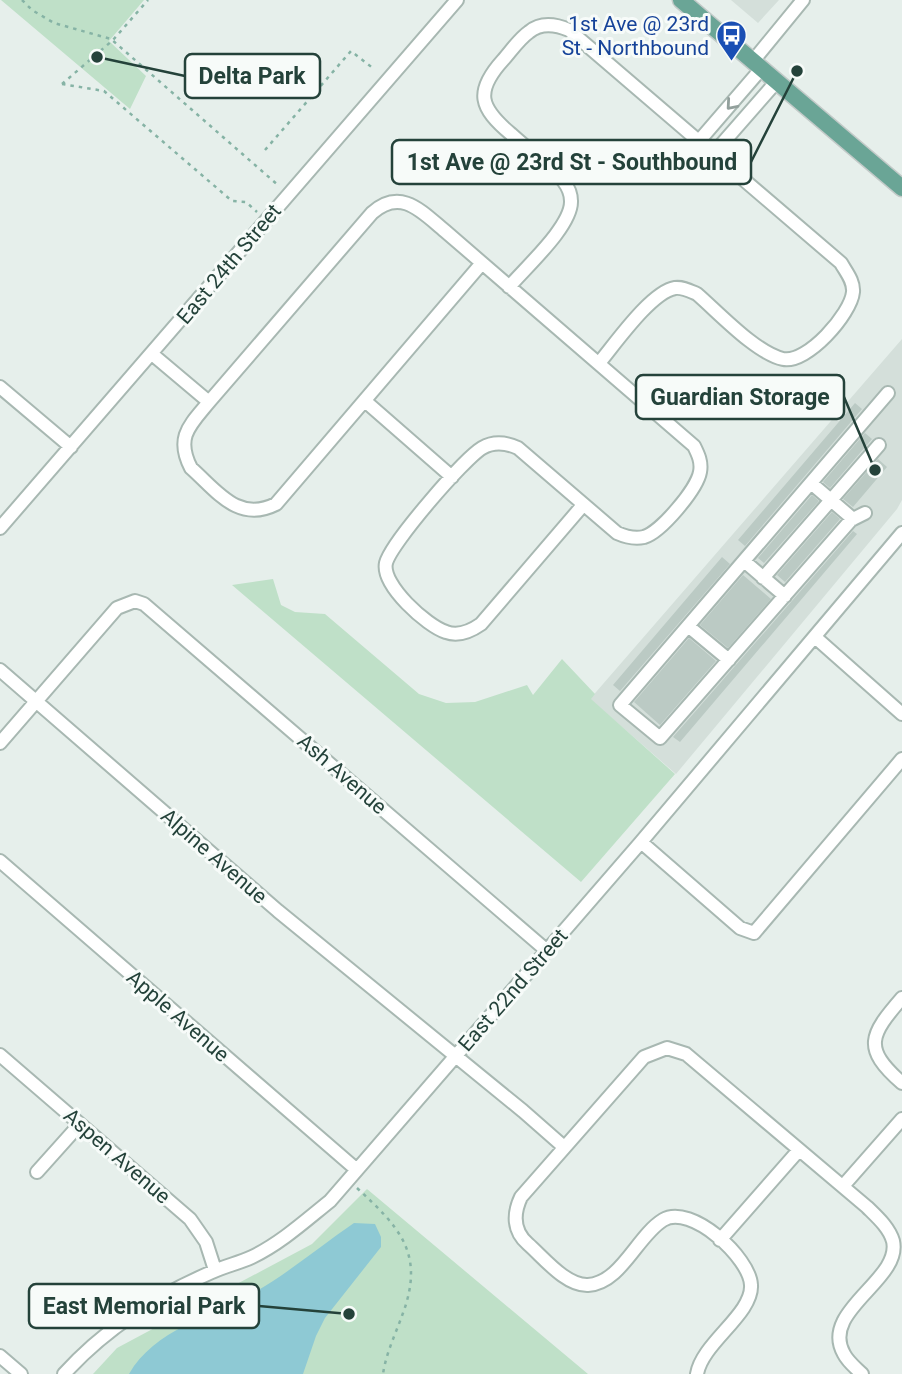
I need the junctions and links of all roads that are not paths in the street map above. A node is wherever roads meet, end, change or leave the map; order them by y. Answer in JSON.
{"nodes":[{"id":1,"x":457,"y":0,"type":"edge"},
{"id":2,"x":681,"y":0,"type":"edge"},
{"id":3,"x":803,"y":0,"type":"edge"},
{"id":4,"x":757,"y":64,"type":"junction"},
{"id":5,"x":777,"y":81,"type":"junction"},
{"id":6,"x":699,"y":141,"type":"junction"},
{"id":7,"x":714,"y":153,"type":"junction"},
{"id":8,"x":902,"y":188,"type":"edge"},
{"id":9,"x":482,"y":263,"type":"junction"},
{"id":10,"x":509,"y":287,"type":"junction"},
{"id":11,"x":152,"y":354,"type":"junction"},
{"id":12,"x":598,"y":363,"type":"junction"},
{"id":13,"x":0,"y":387,"type":"edge"},
{"id":14,"x":888,"y":393,"type":"dead end"},
{"id":15,"x":365,"y":401,"type":"junction"},
{"id":16,"x":209,"y":402,"type":"junction"},
{"id":17,"x":879,"y":445,"type":"dead end"},
{"id":18,"x":71,"y":447,"type":"junction"},
{"id":19,"x":452,"y":477,"type":"junction"},
{"id":20,"x":811,"y":483,"type":"junction"},
{"id":21,"x":831,"y":500,"type":"junction"},
{"id":22,"x":583,"y":505,"type":"junction"},
{"id":23,"x":0,"y":528,"type":"edge"},
{"id":24,"x":902,"y":534,"type":"edge"},
{"id":25,"x":744,"y":561,"type":"junction"},
{"id":26,"x":764,"y":578,"type":"junction"},
{"id":27,"x":785,"y":596,"type":"junction"},
{"id":28,"x":688,"y":625,"type":"junction"},
{"id":29,"x":815,"y":637,"type":"junction"},
{"id":30,"x":729,"y":660,"type":"junction"},
{"id":31,"x":0,"y":670,"type":"edge"},
{"id":32,"x":36,"y":701,"type":"junction"},
{"id":33,"x":902,"y":714,"type":"edge"},
{"id":34,"x":0,"y":743,"type":"edge"},
{"id":35,"x":902,"y":759,"type":"edge"},
{"id":36,"x":640,"y":842,"type":"junction"},
{"id":37,"x":0,"y":861,"type":"edge"},
{"id":38,"x":547,"y":950,"type":"junction"},
{"id":39,"x":902,"y":998,"type":"edge"},
{"id":40,"x":0,"y":1055,"type":"edge"},
{"id":41,"x":456,"y":1057,"type":"junction"},
{"id":42,"x":902,"y":1083,"type":"edge"},
{"id":43,"x":902,"y":1119,"type":"edge"},
{"id":44,"x":80,"y":1124,"type":"junction"},
{"id":45,"x":564,"y":1147,"type":"junction"},
{"id":46,"x":799,"y":1150,"type":"junction"},
{"id":47,"x":37,"y":1172,"type":"dead end"},
{"id":48,"x":352,"y":1175,"type":"junction"},
{"id":49,"x":843,"y":1186,"type":"junction"},
{"id":50,"x":720,"y":1240,"type":"junction"},
{"id":51,"x":215,"y":1270,"type":"junction"},
{"id":52,"x":0,"y":1356,"type":"edge"},
{"id":53,"x":21,"y":1374,"type":"edge"},
{"id":54,"x":64,"y":1374,"type":"edge"},
{"id":55,"x":697,"y":1374,"type":"edge"},
{"id":56,"x":862,"y":1374,"type":"edge"}],
"edges":[{"from":1,"to":11,"type":"street","name":"East 24th Street"},
{"from":2,"to":4,"type":"main road"},
{"from":3,"to":4,"type":"street"},
{"from":4,"to":5,"type":"main road"},
{"from":4,"to":6,"type":"street","one_way":true},
{"from":5,"to":7,"type":"street"},
{"from":5,"to":8,"type":"main road"},
{"from":6,"to":7,"type":"street"},
{"from":6,"to":10,"type":"street"},
{"from":7,"to":12,"type":"street"},
{"from":9,"to":10,"type":"street"},
{"from":9,"to":15,"type":"street"},
{"from":9,"to":16,"type":"street"},
{"from":10,"to":12,"type":"street"},
{"from":11,"to":16,"type":"street"},
{"from":11,"to":18,"type":"street","name":"East 24th Street"},
{"from":12,"to":22,"type":"street"},
{"from":13,"to":18,"type":"street"},
{"from":14,"to":20,"type":"street"},
{"from":15,"to":16,"type":"street"},
{"from":15,"to":19,"type":"street"},
{"from":17,"to":21,"type":"street"},
{"from":18,"to":23,"type":"street","name":"East 24th Street"},
{"from":19,"to":22,"type":"street"},
{"from":19,"to":22,"type":"street"},
{"from":20,"to":21,"type":"street"},
{"from":20,"to":25,"type":"street"},
{"from":21,"to":26,"type":"street"},
{"from":21,"to":27,"type":"street"},
{"from":24,"to":29,"type":"street","name":"East 22nd Street"},
{"from":25,"to":26,"type":"street"},
{"from":25,"to":28,"type":"street"},
{"from":26,"to":27,"type":"street"},
{"from":27,"to":30,"type":"street"},
{"from":28,"to":30,"type":"street"},
{"from":28,"to":30,"type":"street"},
{"from":29,"to":33,"type":"street"},
{"from":29,"to":36,"type":"street","name":"East 22nd Street"},
{"from":31,"to":32,"type":"street","name":"Alpine Avenue"},
{"from":32,"to":34,"type":"street"},
{"from":32,"to":38,"type":"street","name":"Ash Avenue"},
{"from":32,"to":41,"type":"street","name":"Alpine Avenue"},
{"from":35,"to":36,"type":"street"},
{"from":36,"to":38,"type":"street","name":"East 22nd Street"},
{"from":37,"to":48,"type":"street","name":"Apple Avenue"},
{"from":38,"to":41,"type":"street","name":"East 22nd Street"},
{"from":39,"to":42,"type":"street"},
{"from":40,"to":44,"type":"street","name":"Aspen Avenue"},
{"from":41,"to":45,"type":"street","name":"Alpine Avenue"},
{"from":41,"to":48,"type":"street","name":"East 22nd Street"},
{"from":43,"to":49,"type":"street"},
{"from":44,"to":47,"type":"street"},
{"from":44,"to":51,"type":"street","name":"Aspen Avenue"},
{"from":45,"to":46,"type":"street"},
{"from":45,"to":50,"type":"street"},
{"from":46,"to":49,"type":"street"},
{"from":46,"to":50,"type":"street"},
{"from":48,"to":51,"type":"street","name":"East 22nd Street"},
{"from":49,"to":56,"type":"street"},
{"from":50,"to":55,"type":"street"},
{"from":51,"to":54,"type":"street","name":"East 22nd Street"},
{"from":52,"to":53,"type":"street"}]}
